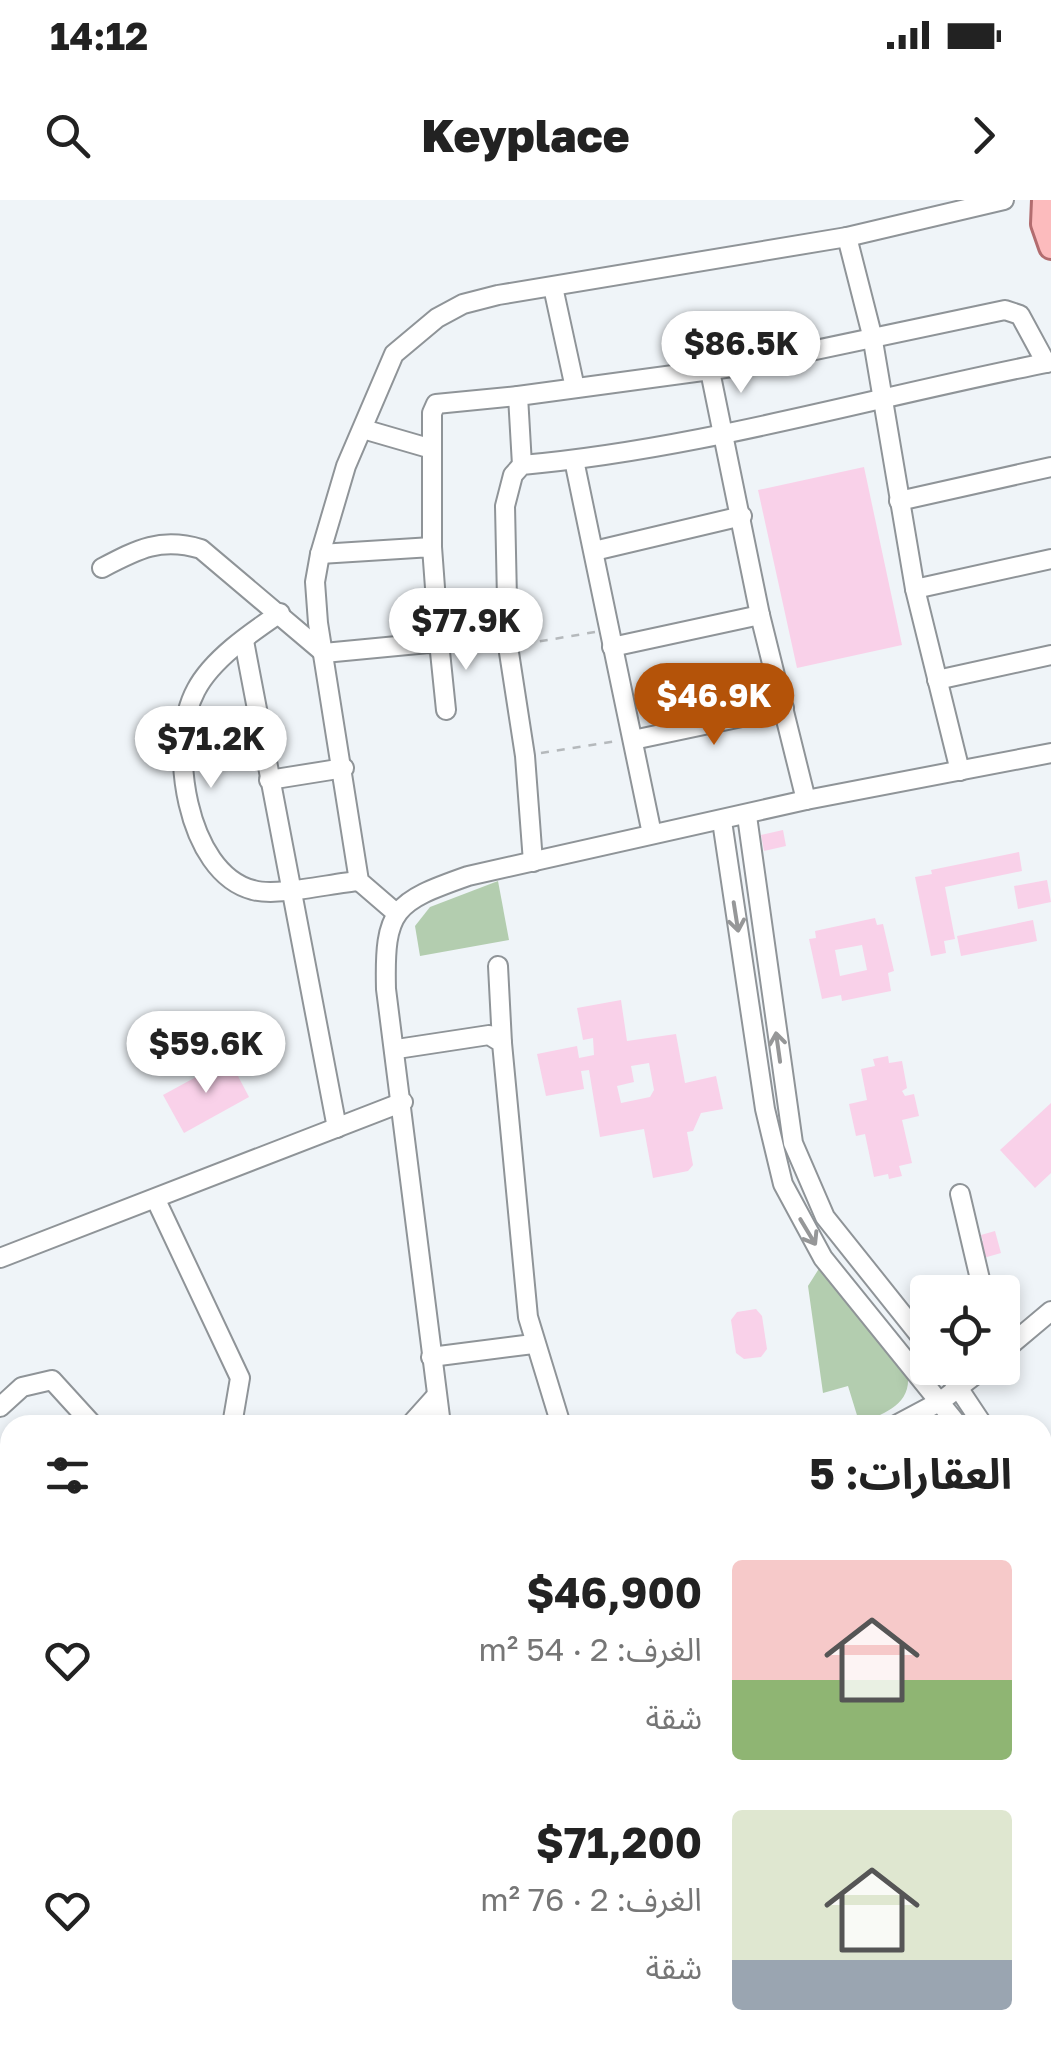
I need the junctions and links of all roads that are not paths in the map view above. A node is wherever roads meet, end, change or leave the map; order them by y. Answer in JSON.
{"nodes":[{"id":1,"x":1004,"y":200,"type":"edge"},
{"id":2,"x":1044,"y":200,"type":"edge"},
{"id":3,"x":847,"y":237,"type":"junction"},
{"id":4,"x":1051,"y":247,"type":"edge"},
{"id":5,"x":553,"y":287,"type":"junction"},
{"id":6,"x":872,"y":335,"type":"junction"},
{"id":7,"x":1049,"y":362,"type":"edge"},
{"id":8,"x":710,"y":371,"type":"junction"},
{"id":9,"x":575,"y":388,"type":"junction"},
{"id":10,"x":518,"y":396,"type":"junction"},
{"id":11,"x":882,"y":396,"type":"junction"},
{"id":12,"x":363,"y":429,"type":"junction"},
{"id":13,"x":724,"y":432,"type":"junction"},
{"id":14,"x":432,"y":449,"type":"junction"},
{"id":15,"x":574,"y":460,"type":"junction"},
{"id":16,"x":522,"y":464,"type":"junction"},
{"id":17,"x":1051,"y":467,"type":"edge"},
{"id":18,"x":899,"y":501,"type":"junction"},
{"id":19,"x":742,"y":516,"type":"junction"},
{"id":20,"x":432,"y":547,"type":"junction"},
{"id":21,"x":594,"y":551,"type":"junction"},
{"id":22,"x":320,"y":554,"type":"junction"},
{"id":23,"x":1051,"y":559,"type":"edge"},
{"id":24,"x":102,"y":568,"type":"dead end"},
{"id":25,"x":915,"y":588,"type":"junction"},
{"id":26,"x":280,"y":613,"type":"junction"},
{"id":27,"x":760,"y":616,"type":"junction"},
{"id":28,"x":610,"y":638,"type":"junction"},
{"id":29,"x":508,"y":640,"type":"junction"},
{"id":30,"x":244,"y":641,"type":"junction"},
{"id":31,"x":439,"y":642,"type":"junction"},
{"id":32,"x":324,"y":653,"type":"junction"},
{"id":33,"x":1051,"y":654,"type":"edge"},
{"id":34,"x":937,"y":680,"type":"junction"},
{"id":35,"x":784,"y":708,"type":"junction"},
{"id":36,"x":446,"y":710,"type":"dead end"},
{"id":37,"x":634,"y":740,"type":"junction"},
{"id":38,"x":1051,"y":753,"type":"edge"},
{"id":39,"x":344,"y":768,"type":"junction"},
{"id":40,"x":960,"y":771,"type":"junction"},
{"id":41,"x":269,"y":780,"type":"junction"},
{"id":42,"x":806,"y":800,"type":"junction"},
{"id":43,"x":746,"y":816,"type":"junction"},
{"id":44,"x":722,"y":821,"type":"junction"},
{"id":45,"x":652,"y":834,"type":"junction"},
{"id":46,"x":533,"y":862,"type":"junction"},
{"id":47,"x":359,"y":880,"type":"junction"},
{"id":48,"x":288,"y":888,"type":"junction"},
{"id":49,"x":395,"y":912,"type":"junction"},
{"id":50,"x":498,"y":966,"type":"dead end"},
{"id":51,"x":502,"y":1042,"type":"junction"},
{"id":52,"x":397,"y":1049,"type":"junction"},
{"id":53,"x":403,"y":1102,"type":"junction"},
{"id":54,"x":786,"y":1105,"type":"junction"},
{"id":55,"x":766,"y":1109,"type":"junction"},
{"id":56,"x":337,"y":1128,"type":"junction"},
{"id":57,"x":960,"y":1194,"type":"dead end"},
{"id":58,"x":156,"y":1200,"type":"junction"},
{"id":59,"x":0,"y":1258,"type":"edge"},
{"id":60,"x":979,"y":1275,"type":"edge"},
{"id":61,"x":1051,"y":1310,"type":"edge"},
{"id":62,"x":910,"y":1323,"type":"edge"},
{"id":63,"x":1020,"y":1334,"type":"edge"},
{"id":64,"x":533,"y":1344,"type":"junction"},
{"id":65,"x":431,"y":1358,"type":"junction"},
{"id":66,"x":963,"y":1385,"type":"edge"},
{"id":67,"x":960,"y":1387,"type":"junction"},
{"id":68,"x":436,"y":1396,"type":"junction"},
{"id":69,"x":941,"y":1400,"type":"junction"},
{"id":70,"x":0,"y":1407,"type":"edge"},
{"id":71,"x":84,"y":1415,"type":"edge"},
{"id":72,"x":234,"y":1415,"type":"edge"},
{"id":73,"x":419,"y":1415,"type":"edge"},
{"id":74,"x":439,"y":1415,"type":"edge"},
{"id":75,"x":558,"y":1415,"type":"edge"},
{"id":76,"x":914,"y":1415,"type":"edge"},
{"id":77,"x":951,"y":1415,"type":"edge"},
{"id":78,"x":977,"y":1415,"type":"edge"}],
"edges":[{"from":1,"to":3,"type":"street"},
{"from":2,"to":4,"type":"main road"},
{"from":3,"to":5,"type":"street"},
{"from":3,"to":6,"type":"street"},
{"from":5,"to":9,"type":"street"},
{"from":5,"to":12,"type":"street"},
{"from":6,"to":7,"type":"street"},
{"from":6,"to":8,"type":"street"},
{"from":6,"to":11,"type":"street"},
{"from":7,"to":11,"type":"street"},
{"from":8,"to":9,"type":"street"},
{"from":8,"to":13,"type":"street"},
{"from":9,"to":10,"type":"street"},
{"from":10,"to":14,"type":"street"},
{"from":10,"to":16,"type":"street"},
{"from":11,"to":13,"type":"street"},
{"from":11,"to":18,"type":"street"},
{"from":12,"to":14,"type":"street"},
{"from":12,"to":22,"type":"street"},
{"from":13,"to":15,"type":"street"},
{"from":13,"to":19,"type":"street"},
{"from":14,"to":20,"type":"street"},
{"from":15,"to":16,"type":"street"},
{"from":15,"to":21,"type":"street"},
{"from":16,"to":29,"type":"street"},
{"from":17,"to":18,"type":"street"},
{"from":18,"to":25,"type":"street"},
{"from":19,"to":21,"type":"street"},
{"from":19,"to":27,"type":"street"},
{"from":20,"to":22,"type":"street"},
{"from":20,"to":31,"type":"street"},
{"from":21,"to":28,"type":"street"},
{"from":22,"to":32,"type":"street"},
{"from":23,"to":25,"type":"street"},
{"from":24,"to":26,"type":"street"},
{"from":25,"to":34,"type":"street"},
{"from":26,"to":30,"type":"street"},
{"from":26,"to":32,"type":"street"},
{"from":27,"to":28,"type":"street"},
{"from":27,"to":35,"type":"street"},
{"from":28,"to":37,"type":"street"},
{"from":29,"to":31,"type":"street"},
{"from":29,"to":46,"type":"street"},
{"from":30,"to":41,"type":"street"},
{"from":30,"to":48,"type":"street"},
{"from":31,"to":32,"type":"street"},
{"from":31,"to":36,"type":"street"},
{"from":32,"to":39,"type":"street"},
{"from":33,"to":34,"type":"street"},
{"from":34,"to":40,"type":"street"},
{"from":35,"to":37,"type":"street"},
{"from":35,"to":42,"type":"street"},
{"from":37,"to":45,"type":"street"},
{"from":38,"to":40,"type":"street"},
{"from":39,"to":41,"type":"street"},
{"from":39,"to":47,"type":"street"},
{"from":40,"to":42,"type":"street"},
{"from":41,"to":48,"type":"street"},
{"from":42,"to":43,"type":"street"},
{"from":43,"to":44,"type":"street"},
{"from":54,"to":43,"type":"street","one_way":true},
{"from":44,"to":45,"type":"street"},
{"from":44,"to":55,"type":"street","one_way":true},
{"from":45,"to":46,"type":"street"},
{"from":46,"to":49,"type":"street"},
{"from":47,"to":48,"type":"street"},
{"from":47,"to":49,"type":"street"},
{"from":48,"to":56,"type":"street"},
{"from":49,"to":52,"type":"street"},
{"from":50,"to":51,"type":"street"},
{"from":51,"to":52,"type":"street"},
{"from":51,"to":64,"type":"street"},
{"from":52,"to":53,"type":"street"},
{"from":53,"to":56,"type":"street"},
{"from":53,"to":65,"type":"street"},
{"from":54,"to":55,"type":"street"},
{"from":54,"to":62,"type":"street"},
{"from":55,"to":69,"type":"street","one_way":true},
{"from":56,"to":58,"type":"street"},
{"from":57,"to":60,"type":"street"},
{"from":58,"to":59,"type":"street"},
{"from":58,"to":72,"type":"street"},
{"from":61,"to":63,"type":"street"},
{"from":64,"to":65,"type":"street"},
{"from":64,"to":75,"type":"street"},
{"from":65,"to":68,"type":"street"},
{"from":66,"to":67,"type":"street"},
{"from":67,"to":69,"type":"street"},
{"from":67,"to":78,"type":"street"},
{"from":68,"to":73,"type":"street"},
{"from":68,"to":74,"type":"street"},
{"from":69,"to":76,"type":"street"},
{"from":69,"to":77,"type":"street"},
{"from":70,"to":71,"type":"street"}]}
